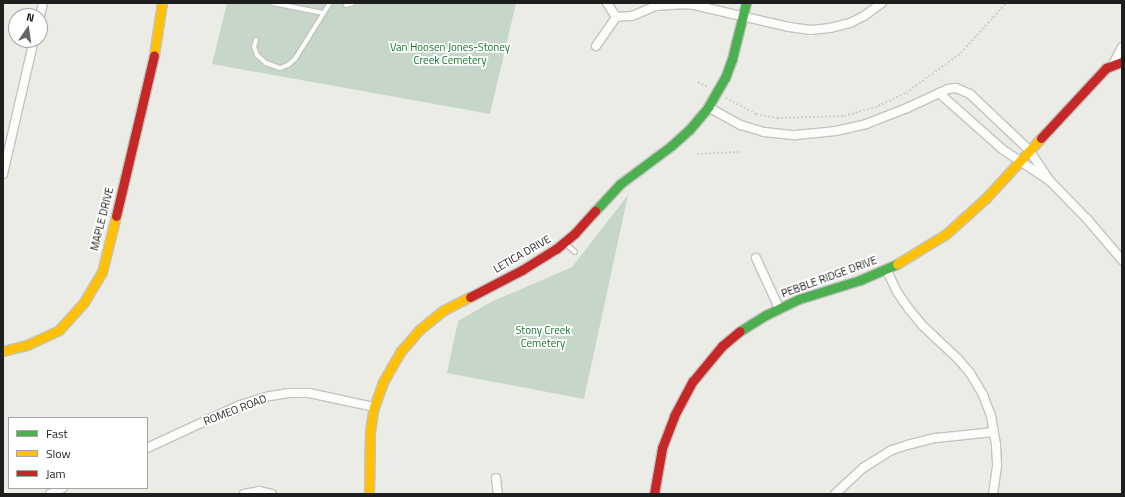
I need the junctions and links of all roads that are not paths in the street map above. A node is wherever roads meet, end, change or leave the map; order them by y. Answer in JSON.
{"nodes":[{"id":1,"x":162,"y":3,"type":"edge"},
{"id":2,"x":273,"y":3,"type":"edge"},
{"id":3,"x":330,"y":3,"type":"edge"},
{"id":4,"x":353,"y":3,"type":"edge"},
{"id":5,"x":607,"y":3,"type":"edge"},
{"id":6,"x":746,"y":3,"type":"edge"},
{"id":7,"x":882,"y":3,"type":"edge"},
{"id":8,"x":346,"y":5,"type":"dead end"},
{"id":9,"x":323,"y":13,"type":"junction"},
{"id":10,"x":742,"y":16,"type":"junction"},
{"id":11,"x":616,"y":17,"type":"junction"},
{"id":12,"x":256,"y":40,"type":"dead end"},
{"id":13,"x":596,"y":46,"type":"dead end"},
{"id":14,"x":1122,"y":47,"type":"edge"},
{"id":15,"x":32,"y":48,"type":"edge"},
{"id":16,"x":1118,"y":63,"type":"edge"},
{"id":17,"x":939,"y":93,"type":"junction"},
{"id":18,"x":708,"y":107,"type":"junction"},
{"id":19,"x":1029,"y":150,"type":"junction"},
{"id":20,"x":1019,"y":161,"type":"junction"},
{"id":21,"x":3,"y":174,"type":"edge"},
{"id":22,"x":1050,"y":180,"type":"junction"},
{"id":23,"x":564,"y":243,"type":"junction"},
{"id":24,"x":575,"y":252,"type":"dead end"},
{"id":25,"x":756,"y":258,"type":"dead end"},
{"id":26,"x":1122,"y":260,"type":"edge"},
{"id":27,"x":886,"y":269,"type":"junction"},
{"id":28,"x":779,"y":308,"type":"junction"},
{"id":29,"x":3,"y":351,"type":"edge"},
{"id":30,"x":374,"y":407,"type":"junction"},
{"id":31,"x":994,"y":432,"type":"junction"},
{"id":32,"x":148,"y":448,"type":"edge"},
{"id":33,"x":496,"y":478,"type":"dead end"},
{"id":34,"x":61,"y":489,"type":"edge"},
{"id":35,"x":50,"y":494,"type":"edge"},
{"id":36,"x":244,"y":494,"type":"edge"},
{"id":37,"x":272,"y":494,"type":"edge"},
{"id":38,"x":369,"y":494,"type":"edge"},
{"id":39,"x":498,"y":494,"type":"edge"},
{"id":40,"x":654,"y":494,"type":"edge"},
{"id":41,"x":835,"y":494,"type":"edge"},
{"id":42,"x":993,"y":494,"type":"edge"}],
"edges":[{"from":1,"to":29,"type":"street","name":"MAPLE DRIVE"},
{"from":2,"to":9,"type":"lane"},
{"from":3,"to":9,"type":"lane"},
{"from":4,"to":8,"type":"lane"},
{"from":5,"to":11,"type":"street"},
{"from":6,"to":10,"type":"street","name":"LETICA DRIVE"},
{"from":7,"to":10,"type":"street"},
{"from":9,"to":12,"type":"lane"},
{"from":10,"to":11,"type":"street"},
{"from":10,"to":18,"type":"street","name":"LETICA DRIVE"},
{"from":11,"to":13,"type":"street"},
{"from":14,"to":16,"type":"street","name":"PEBBLE RIDGE DRIVE"},
{"from":15,"to":21,"type":"street"},
{"from":16,"to":19,"type":"street","name":"PEBBLE RIDGE DRIVE"},
{"from":17,"to":18,"type":"street"},
{"from":17,"to":19,"type":"street"},
{"from":17,"to":20,"type":"street"},
{"from":18,"to":23,"type":"street","name":"LETICA DRIVE"},
{"from":19,"to":20,"type":"street","name":"PEBBLE RIDGE DRIVE"},
{"from":19,"to":22,"type":"street"},
{"from":20,"to":22,"type":"street"},
{"from":20,"to":27,"type":"street","name":"PEBBLE RIDGE DRIVE"},
{"from":22,"to":26,"type":"street"},
{"from":23,"to":24,"type":"lane"},
{"from":23,"to":30,"type":"street","name":"LETICA DRIVE"},
{"from":25,"to":28,"type":"street"},
{"from":27,"to":28,"type":"street","name":"PEBBLE RIDGE DRIVE"},
{"from":27,"to":31,"type":"street"},
{"from":28,"to":40,"type":"street","name":"PEBBLE RIDGE DRIVE"},
{"from":30,"to":32,"type":"street","name":"ROMEO ROAD"},
{"from":30,"to":38,"type":"street","name":"LETICA DRIVE"},
{"from":31,"to":41,"type":"street"},
{"from":31,"to":42,"type":"street"},
{"from":33,"to":39,"type":"street"},
{"from":34,"to":35,"type":"street"},
{"from":36,"to":37,"type":"street"}]}
